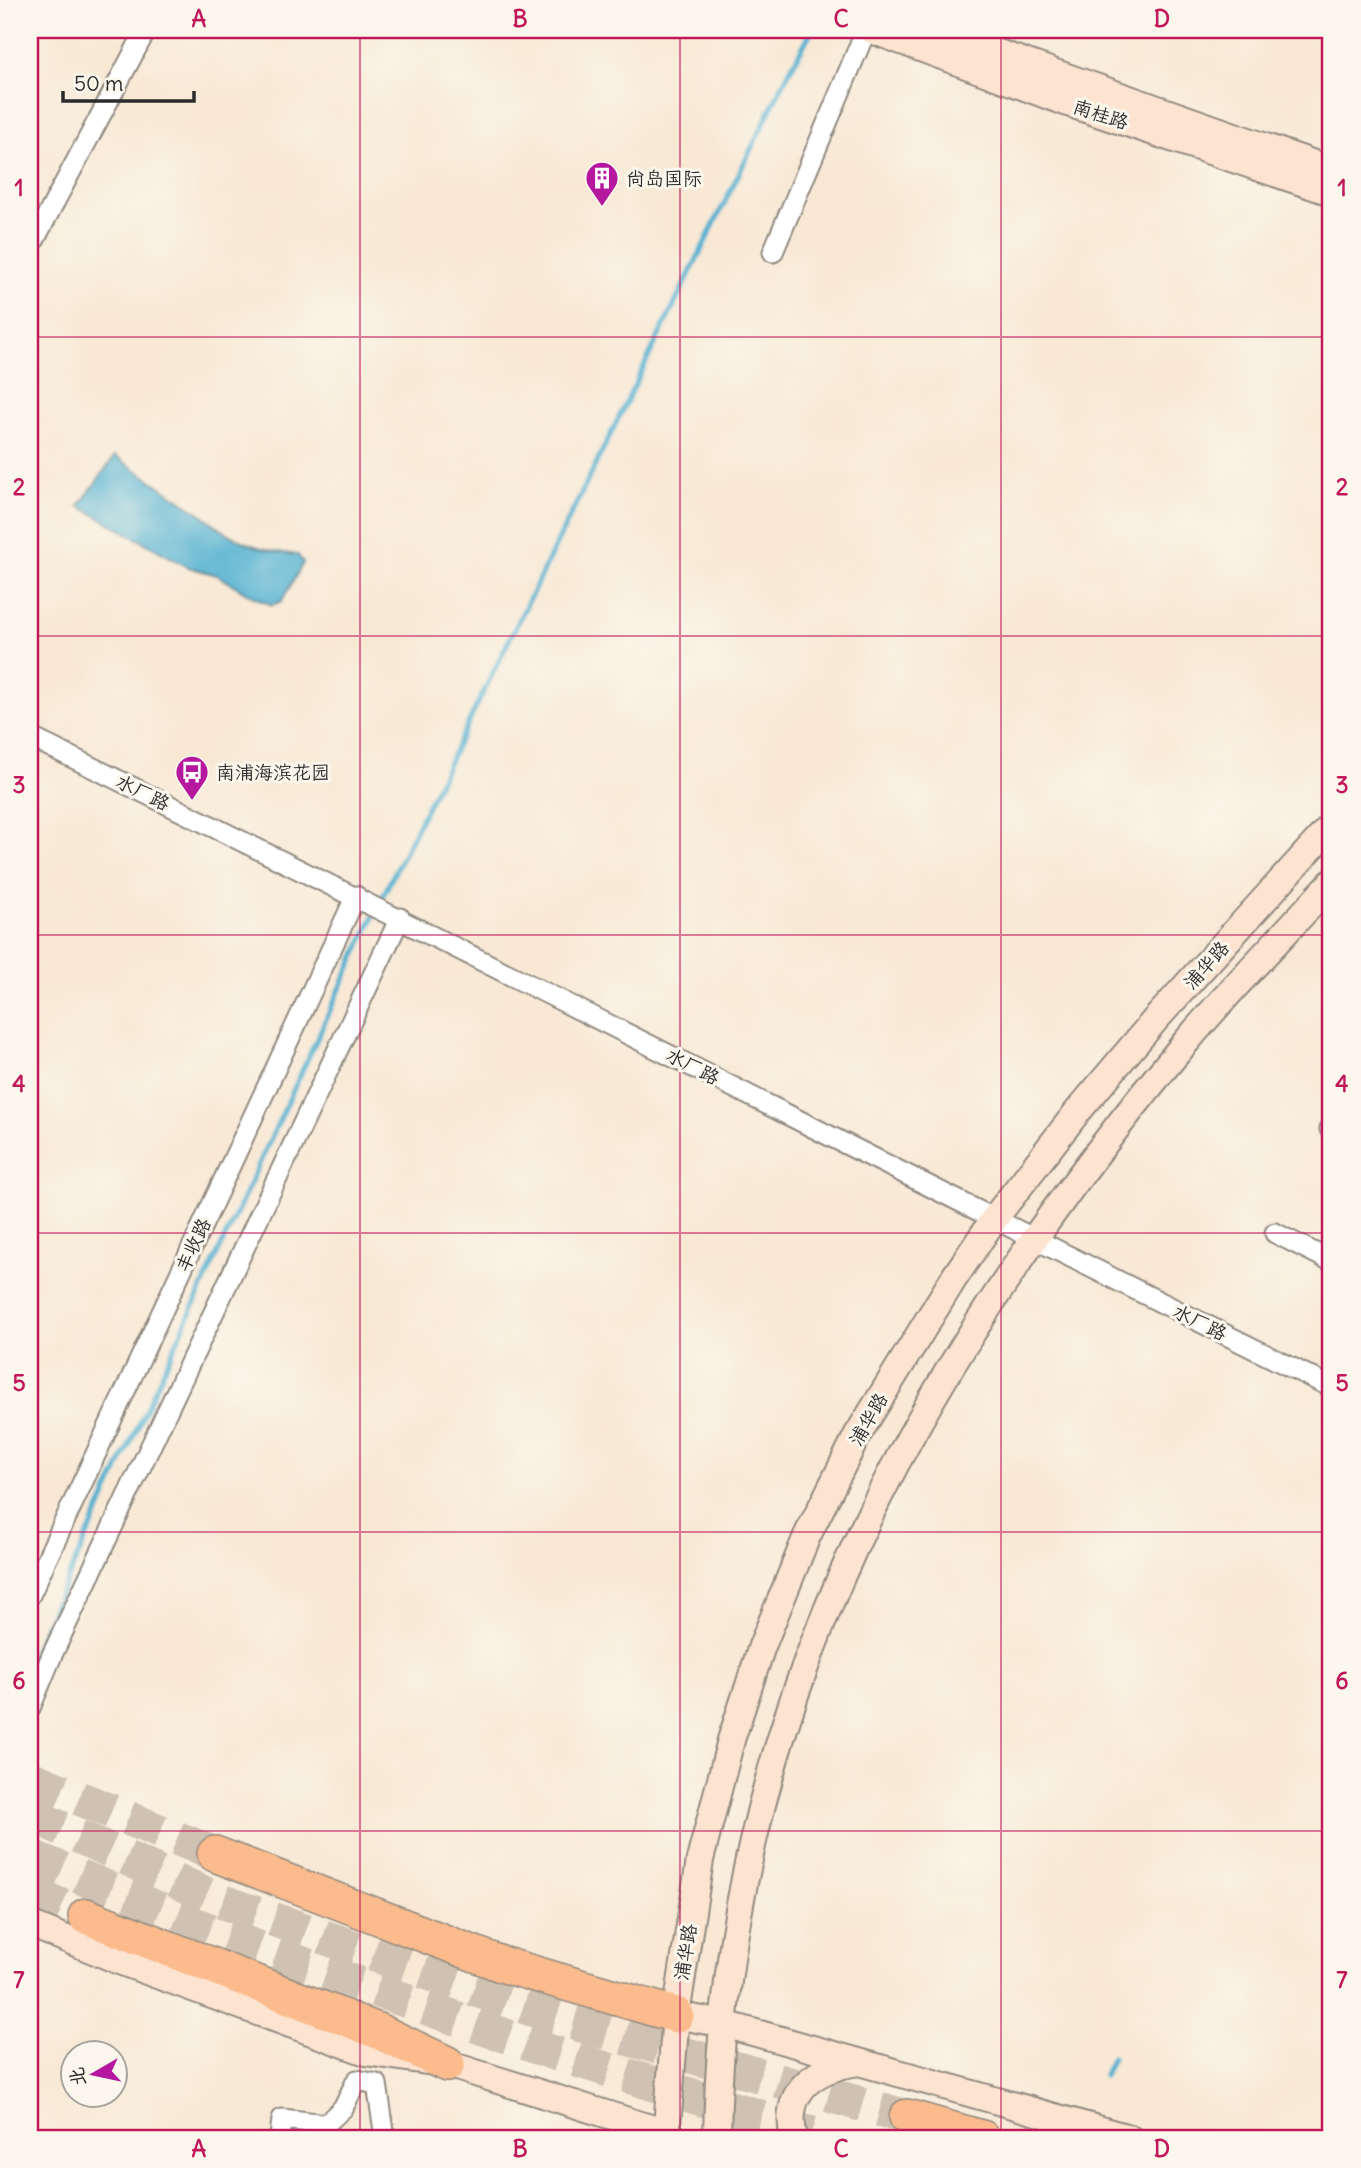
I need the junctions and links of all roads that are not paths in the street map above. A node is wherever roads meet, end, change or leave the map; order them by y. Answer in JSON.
{"nodes":[{"id":1,"x":146,"y":30,"type":"edge"},
{"id":2,"x":866,"y":30,"type":"edge"},
{"id":3,"x":872,"y":30,"type":"edge"},
{"id":4,"x":933,"y":30,"type":"edge"},
{"id":5,"x":1331,"y":170,"type":"edge"},
{"id":6,"x":1331,"y":192,"type":"edge"},
{"id":7,"x":30,"y":248,"type":"edge"},
{"id":8,"x":773,"y":252,"type":"dead end"},
{"id":9,"x":30,"y":737,"type":"edge"},
{"id":10,"x":1331,"y":826,"type":"edge"},
{"id":11,"x":1331,"y":883,"type":"edge"},
{"id":12,"x":363,"y":899,"type":"junction"},
{"id":13,"x":395,"y":915,"type":"junction"},
{"id":14,"x":994,"y":1219,"type":"junction"},
{"id":15,"x":1275,"y":1233,"type":"dead end"},
{"id":16,"x":1032,"y":1239,"type":"junction"},
{"id":17,"x":1331,"y":1261,"type":"edge"},
{"id":18,"x":1331,"y":1387,"type":"edge"},
{"id":19,"x":30,"y":1595,"type":"edge"},
{"id":20,"x":30,"y":1708,"type":"edge"},
{"id":21,"x":215,"y":1854,"type":"tunnel mouth"},
{"id":22,"x":86,"y":1916,"type":"tunnel mouth"},
{"id":23,"x":30,"y":1924,"type":"edge"},
{"id":24,"x":676,"y":2015,"type":"junction"},
{"id":25,"x":724,"y":2024,"type":"junction"},
{"id":26,"x":860,"y":2062,"type":"junction"},
{"id":27,"x":447,"y":2064,"type":"junction"},
{"id":28,"x":908,"y":2117,"type":"tunnel mouth"},
{"id":29,"x":669,"y":2136,"type":"edge"},
{"id":30,"x":280,"y":2138,"type":"edge"},
{"id":31,"x":385,"y":2138,"type":"edge"},
{"id":32,"x":717,"y":2138,"type":"edge"},
{"id":33,"x":794,"y":2138,"type":"edge"},
{"id":34,"x":982,"y":2138,"type":"edge"},
{"id":35,"x":1129,"y":2138,"type":"edge"}],
"edges":[{"from":1,"to":7,"type":"street"},
{"from":2,"to":8,"type":"street"},
{"from":3,"to":6,"type":"main road","name":"南桂路"},
{"from":4,"to":5,"type":"main road","name":"南桂路"},
{"from":9,"to":12,"type":"street","name":"水厂路"},
{"from":10,"to":14,"type":"main road","name":"浦华路"},
{"from":11,"to":16,"type":"main road","name":"浦华路"},
{"from":12,"to":13,"type":"street","name":"水厂路"},
{"from":12,"to":19,"type":"street","name":"丰收路"},
{"from":13,"to":14,"type":"street","name":"水厂路"},
{"from":13,"to":20,"type":"street"},
{"from":14,"to":16,"type":"street","name":"水厂路"},
{"from":14,"to":24,"type":"main road","name":"浦华路"},
{"from":15,"to":17,"type":"street"},
{"from":16,"to":18,"type":"street","name":"水厂路"},
{"from":16,"to":25,"type":"main road","name":"浦华路"},
{"from":21,"to":24,"type":"highway"},
{"from":22,"to":27,"type":"highway"},
{"from":23,"to":27,"type":"main road"},
{"from":24,"to":25,"type":"main road"},
{"from":24,"to":29,"type":"main road","name":"浦华路"},
{"from":25,"to":26,"type":"main road"},
{"from":25,"to":32,"type":"main road","name":"浦华路"},
{"from":26,"to":33,"type":"main road"},
{"from":26,"to":35,"type":"main road"},
{"from":27,"to":29,"type":"main road"},
{"from":28,"to":34,"type":"highway"},
{"from":30,"to":31,"type":"street"}]}
